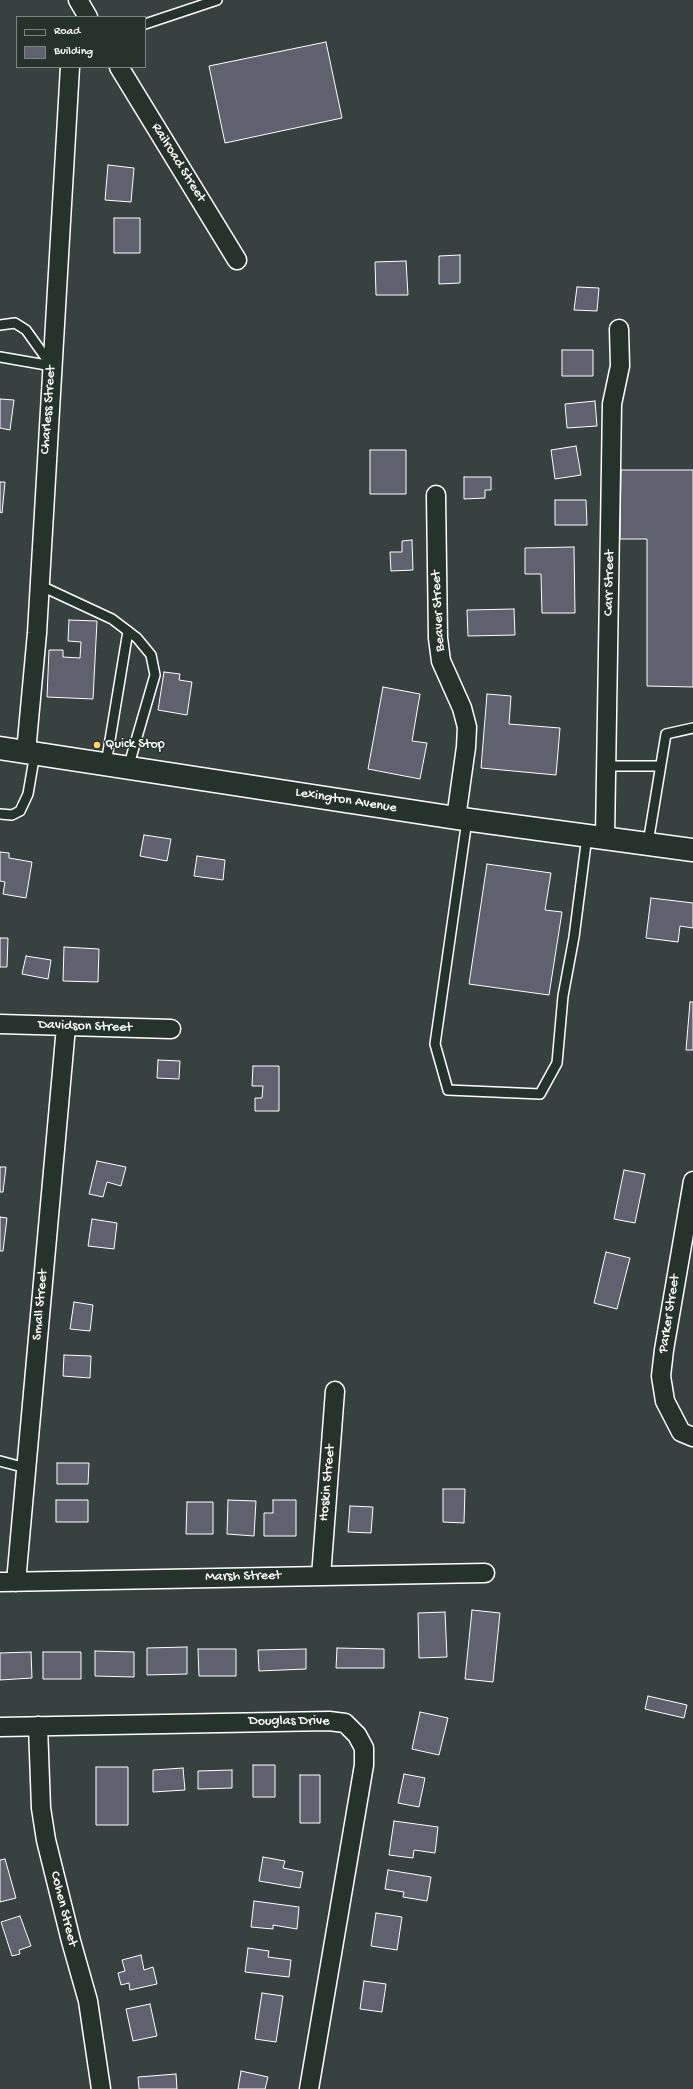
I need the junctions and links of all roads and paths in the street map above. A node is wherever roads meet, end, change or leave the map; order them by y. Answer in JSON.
{"nodes":[{"id":1,"x":217,"y":0,"type":"edge"},
{"id":2,"x":146,"y":24,"type":"edge"},
{"id":3,"x":70,"y":68,"type":"edge"},
{"id":4,"x":120,"y":68,"type":"edge"},
{"id":5,"x":237,"y":260,"type":"dead end"},
{"id":6,"x":0,"y":325,"type":"edge"},
{"id":7,"x":619,"y":330,"type":"dead end"},
{"id":8,"x":0,"y":357,"type":"edge"},
{"id":9,"x":52,"y":366,"type":"junction"},
{"id":10,"x":436,"y":495,"type":"dead end"},
{"id":11,"x":39,"y":586,"type":"junction"},
{"id":12,"x":128,"y":631,"type":"junction"},
{"id":13,"x":693,"y":728,"type":"edge"},
{"id":14,"x":0,"y":748,"type":"edge"},
{"id":15,"x":30,"y":753,"type":"junction"},
{"id":16,"x":106,"y":764,"type":"junction"},
{"id":17,"x":607,"y":766,"type":"junction"},
{"id":18,"x":660,"y":766,"type":"junction"},
{"id":19,"x":128,"y":768,"type":"junction"},
{"id":20,"x":0,"y":814,"type":"edge"},
{"id":21,"x":462,"y":819,"type":"junction"},
{"id":22,"x":596,"y":836,"type":"junction"},
{"id":23,"x":648,"y":843,"type":"junction"},
{"id":24,"x":693,"y":850,"type":"edge"},
{"id":25,"x":0,"y":1024,"type":"edge"},
{"id":26,"x":66,"y":1027,"type":"junction"},
{"id":27,"x":171,"y":1029,"type":"dead end"},
{"id":28,"x":693,"y":1181,"type":"edge"},
{"id":29,"x":335,"y":1391,"type":"dead end"},
{"id":30,"x":693,"y":1437,"type":"edge"},
{"id":31,"x":0,"y":1461,"type":"edge"},
{"id":32,"x":26,"y":1468,"type":"junction"},
{"id":33,"x":485,"y":1573,"type":"dead end"},
{"id":34,"x":321,"y":1576,"type":"junction"},
{"id":35,"x":8,"y":1582,"type":"edge"},
{"id":36,"x":38,"y":1726,"type":"junction"},
{"id":37,"x":0,"y":1727,"type":"edge"},
{"id":38,"x":101,"y":2089,"type":"edge"},
{"id":39,"x":309,"y":2089,"type":"edge"}],
"edges":[{"from":1,"to":2,"type":"lane"},
{"from":3,"to":9,"type":"street","name":"Charless Street"},
{"from":4,"to":5,"type":"street","name":"Railroad Street"},
{"from":6,"to":9,"type":"lane"},
{"from":7,"to":17,"type":"street","name":"Carr Street"},
{"from":8,"to":9,"type":"lane"},
{"from":9,"to":11,"type":"street","name":"Charless Street"},
{"from":10,"to":21,"type":"street","name":"Beaver Street"},
{"from":11,"to":12,"type":"lane"},
{"from":11,"to":15,"type":"street","name":"Charless Street"},
{"from":12,"to":16,"type":"lane"},
{"from":12,"to":19,"type":"lane"},
{"from":13,"to":18,"type":"lane"},
{"from":14,"to":15,"type":"main road","name":"Lexington Avenue"},
{"from":15,"to":16,"type":"main road","name":"Lexington Avenue"},
{"from":15,"to":20,"type":"lane"},
{"from":16,"to":19,"type":"main road","name":"Lexington Avenue"},
{"from":17,"to":18,"type":"lane"},
{"from":17,"to":22,"type":"street","name":"Carr Street"},
{"from":18,"to":23,"type":"lane"},
{"from":19,"to":21,"type":"main road","name":"Lexington Avenue"},
{"from":21,"to":22,"type":"main road","name":"Lexington Avenue"},
{"from":21,"to":22,"type":"lane"},
{"from":22,"to":23,"type":"main road","name":"Lexington Avenue"},
{"from":23,"to":24,"type":"main road","name":"Lexington Avenue"},
{"from":25,"to":26,"type":"street","name":"Davidson Street"},
{"from":26,"to":27,"type":"street","name":"Davidson Street"},
{"from":26,"to":32,"type":"street","name":"Small Street"},
{"from":28,"to":30,"type":"street","name":"Parker Street"},
{"from":29,"to":34,"type":"street","name":"Hoskin Street"},
{"from":31,"to":32,"type":"lane"},
{"from":32,"to":35,"type":"street","name":"Small Street"},
{"from":33,"to":34,"type":"street","name":"Marsh Street"},
{"from":34,"to":35,"type":"street","name":"Marsh Street"},
{"from":36,"to":37,"type":"street","name":"Douglas Drive"},
{"from":36,"to":38,"type":"street","name":"Cohen Street"},
{"from":36,"to":39,"type":"street","name":"Douglas Drive"}]}
